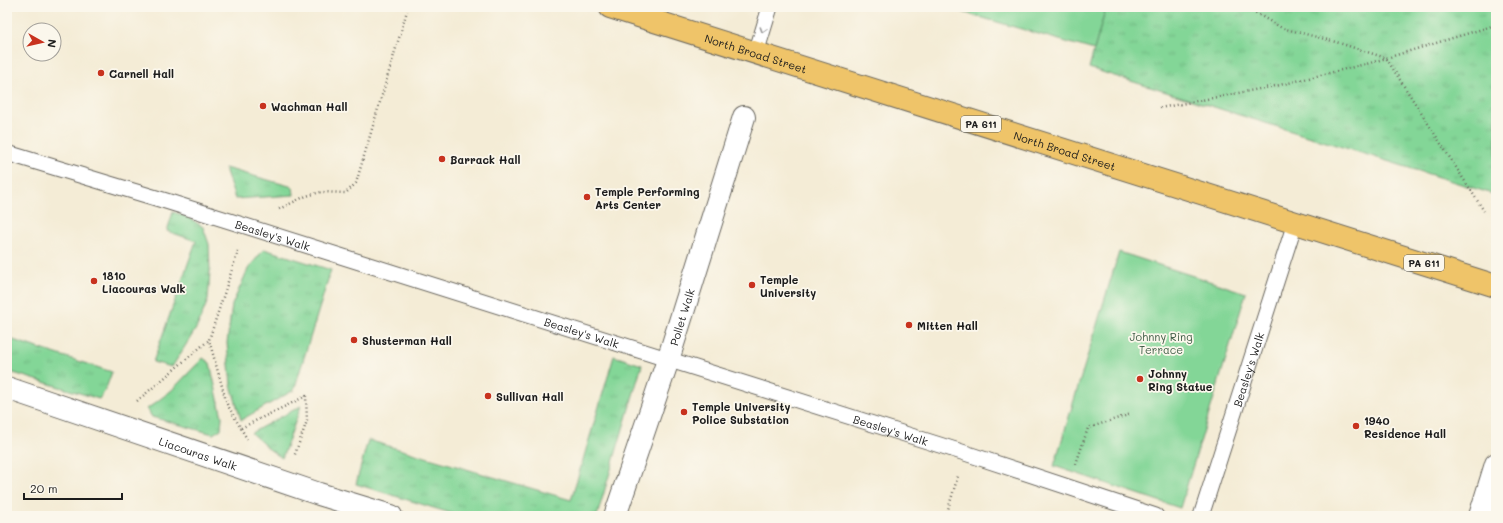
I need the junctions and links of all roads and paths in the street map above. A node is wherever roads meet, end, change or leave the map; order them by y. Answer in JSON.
{"nodes":[{"id":1,"x":610,"y":7,"type":"edge"},
{"id":2,"x":770,"y":7,"type":"edge"},
{"id":3,"x":1245,"y":7,"type":"edge"},
{"id":4,"x":407,"y":11,"type":"dead end"},
{"id":5,"x":1496,"y":24,"type":"edge"},
{"id":6,"x":756,"y":53,"type":"junction"},
{"id":7,"x":1386,"y":58,"type":"junction"},
{"id":8,"x":1160,"y":108,"type":"dead end"},
{"id":9,"x":744,"y":117,"type":"dead end"},
{"id":10,"x":7,"y":153,"type":"edge"},
{"id":11,"x":1484,"y":212,"type":"dead end"},
{"id":12,"x":1295,"y":223,"type":"junction"},
{"id":13,"x":246,"y":226,"type":"junction"},
{"id":14,"x":1496,"y":286,"type":"edge"},
{"id":15,"x":210,"y":340,"type":"junction"},
{"id":16,"x":668,"y":360,"type":"junction"},
{"id":17,"x":7,"y":388,"type":"edge"},
{"id":18,"x":1131,"y":414,"type":"dead end"},
{"id":19,"x":95,"y":418,"type":"junction"},
{"id":20,"x":241,"y":428,"type":"junction"},
{"id":21,"x":966,"y":453,"type":"junction"},
{"id":22,"x":1496,"y":464,"type":"edge"},
{"id":23,"x":277,"y":479,"type":"junction"},
{"id":24,"x":1068,"y":487,"type":"junction"},
{"id":25,"x":391,"y":516,"type":"edge"},
{"id":26,"x":615,"y":516,"type":"edge"},
{"id":27,"x":946,"y":516,"type":"edge"},
{"id":28,"x":1156,"y":516,"type":"edge"},
{"id":29,"x":1201,"y":516,"type":"edge"},
{"id":30,"x":1480,"y":516,"type":"edge"}],
"edges":[{"from":1,"to":6,"type":"main road","name":"North Broad Street","number":"PA 611"},
{"from":2,"to":6,"type":"lane","one_way":true},
{"from":3,"to":7,"type":"path"},
{"from":4,"to":13,"type":"path"},
{"from":5,"to":7,"type":"path"},
{"from":6,"to":12,"type":"main road","name":"North Broad Street","number":"PA 611"},
{"from":7,"to":8,"type":"path"},
{"from":7,"to":11,"type":"path"},
{"from":9,"to":16,"type":"street","name":"Pollet Walk"},
{"from":10,"to":13,"type":"lane","name":"Beasley's Walk"},
{"from":12,"to":14,"type":"main road","name":"North Broad Street","number":"PA 611"},
{"from":12,"to":29,"type":"lane","name":"Beasley's Walk"},
{"from":13,"to":15,"type":"path"},
{"from":13,"to":16,"type":"lane","name":"Beasley's Walk"},
{"from":15,"to":19,"type":"path"},
{"from":15,"to":20,"type":"path"},
{"from":16,"to":21,"type":"lane","name":"Beasley's Walk"},
{"from":16,"to":26,"type":"street","name":"Pollet Walk"},
{"from":17,"to":19,"type":"street","name":"Liacouras Walk"},
{"from":18,"to":24,"type":"path"},
{"from":19,"to":23,"type":"street","name":"Liacouras Walk"},
{"from":20,"to":23,"type":"path"},
{"from":20,"to":23,"type":"path"},
{"from":21,"to":24,"type":"lane","name":"Beasley's Walk"},
{"from":21,"to":27,"type":"path"},
{"from":22,"to":30,"type":"street"},
{"from":23,"to":25,"type":"street","name":"Liacouras Walk"},
{"from":24,"to":28,"type":"lane","name":"Beasley's Walk"}]}
